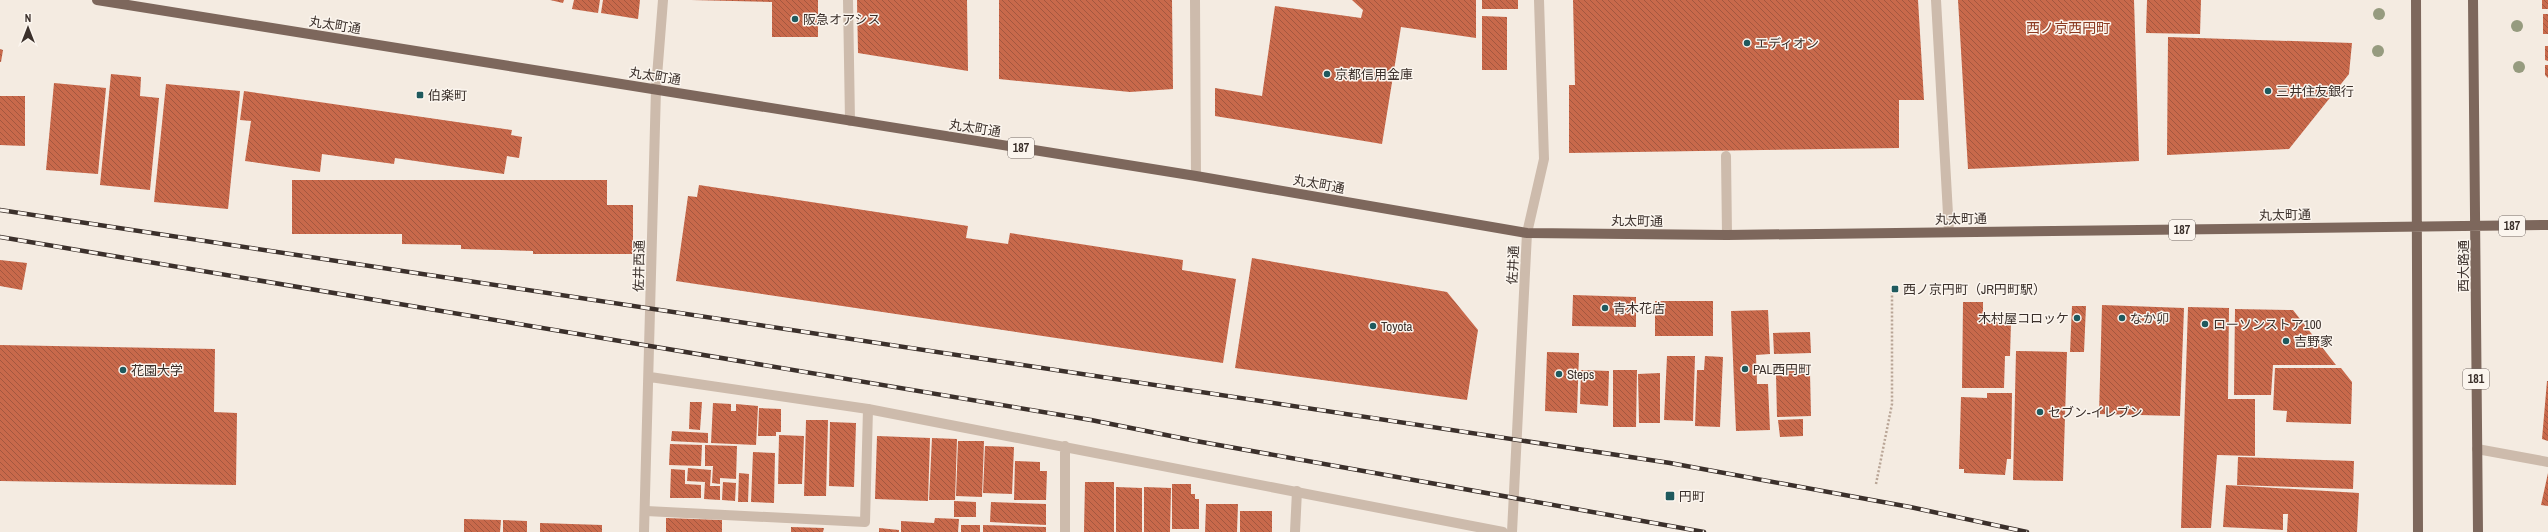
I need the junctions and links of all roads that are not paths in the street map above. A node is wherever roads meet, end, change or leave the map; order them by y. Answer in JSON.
{"nodes":[{"id":1,"x":97,"y":0,"type":"edge"},
{"id":2,"x":663,"y":0,"type":"edge"},
{"id":3,"x":848,"y":0,"type":"edge"},
{"id":4,"x":1195,"y":0,"type":"edge"},
{"id":5,"x":1539,"y":0,"type":"edge"},
{"id":6,"x":1936,"y":0,"type":"edge"},
{"id":7,"x":2416,"y":0,"type":"edge"},
{"id":8,"x":2473,"y":0,"type":"edge"},
{"id":9,"x":131,"y":3,"type":"edge"},
{"id":10,"x":656,"y":89,"type":"junction"},
{"id":11,"x":850,"y":121,"type":"junction"},
{"id":12,"x":1726,"y":156,"type":"dead end"},
{"id":13,"x":1196,"y":176,"type":"junction"},
{"id":14,"x":2548,"y":225,"type":"edge"},
{"id":15,"x":2475,"y":226,"type":"junction"},
{"id":16,"x":2416,"y":227,"type":"junction"},
{"id":17,"x":1949,"y":232,"type":"junction"},
{"id":18,"x":1527,"y":233,"type":"junction"},
{"id":19,"x":1727,"y":235,"type":"junction"},
{"id":20,"x":650,"y":377,"type":"junction"},
{"id":21,"x":868,"y":409,"type":"junction"},
{"id":22,"x":1065,"y":446,"type":"junction"},
{"id":23,"x":2477,"y":449,"type":"junction"},
{"id":24,"x":2548,"y":462,"type":"edge"},
{"id":25,"x":1296,"y":491,"type":"junction"},
{"id":26,"x":646,"y":511,"type":"junction"},
{"id":27,"x":644,"y":532,"type":"edge"},
{"id":28,"x":1065,"y":532,"type":"edge"},
{"id":29,"x":1295,"y":532,"type":"edge"},
{"id":30,"x":1503,"y":532,"type":"edge"},
{"id":31,"x":1512,"y":532,"type":"edge"},
{"id":32,"x":2418,"y":532,"type":"edge"},
{"id":33,"x":2478,"y":532,"type":"edge"}],
"edges":[{"from":1,"to":9,"type":"main road","name":"丸太町通","number":"187"},
{"from":2,"to":10,"type":"street","name":"佐井西通"},
{"from":3,"to":11,"type":"street"},
{"from":4,"to":13,"type":"street"},
{"from":5,"to":18,"type":"street","name":"佐井通"},
{"from":6,"to":17,"type":"street"},
{"from":7,"to":16,"type":"main road"},
{"from":8,"to":15,"type":"main road","name":"西大路通","number":"181"},
{"from":9,"to":10,"type":"main road","name":"丸太町通","number":"187"},
{"from":10,"to":11,"type":"main road","name":"丸太町通","number":"187"},
{"from":10,"to":20,"type":"street","name":"佐井西通"},
{"from":11,"to":13,"type":"main road","name":"丸太町通","number":"187"},
{"from":12,"to":19,"type":"street"},
{"from":13,"to":18,"type":"main road","name":"丸太町通","number":"187"},
{"from":14,"to":15,"type":"main road","name":"丸太町通","number":"187"},
{"from":15,"to":16,"type":"main road","name":"丸太町通","number":"187"},
{"from":15,"to":23,"type":"main road","name":"西大路通","number":"181"},
{"from":16,"to":17,"type":"main road","name":"丸太町通","number":"187"},
{"from":16,"to":32,"type":"main road"},
{"from":17,"to":19,"type":"main road","name":"丸太町通","number":"187"},
{"from":18,"to":19,"type":"main road","name":"丸太町通","number":"187"},
{"from":18,"to":31,"type":"street","name":"佐井通"},
{"from":20,"to":21,"type":"street"},
{"from":20,"to":26,"type":"street","name":"佐井西通"},
{"from":21,"to":22,"type":"street"},
{"from":21,"to":26,"type":"street"},
{"from":22,"to":25,"type":"street"},
{"from":22,"to":28,"type":"street"},
{"from":23,"to":24,"type":"street"},
{"from":23,"to":33,"type":"main road","name":"西大路通","number":"181"},
{"from":25,"to":29,"type":"street"},
{"from":25,"to":30,"type":"street"},
{"from":26,"to":27,"type":"street","name":"佐井西通"}]}
